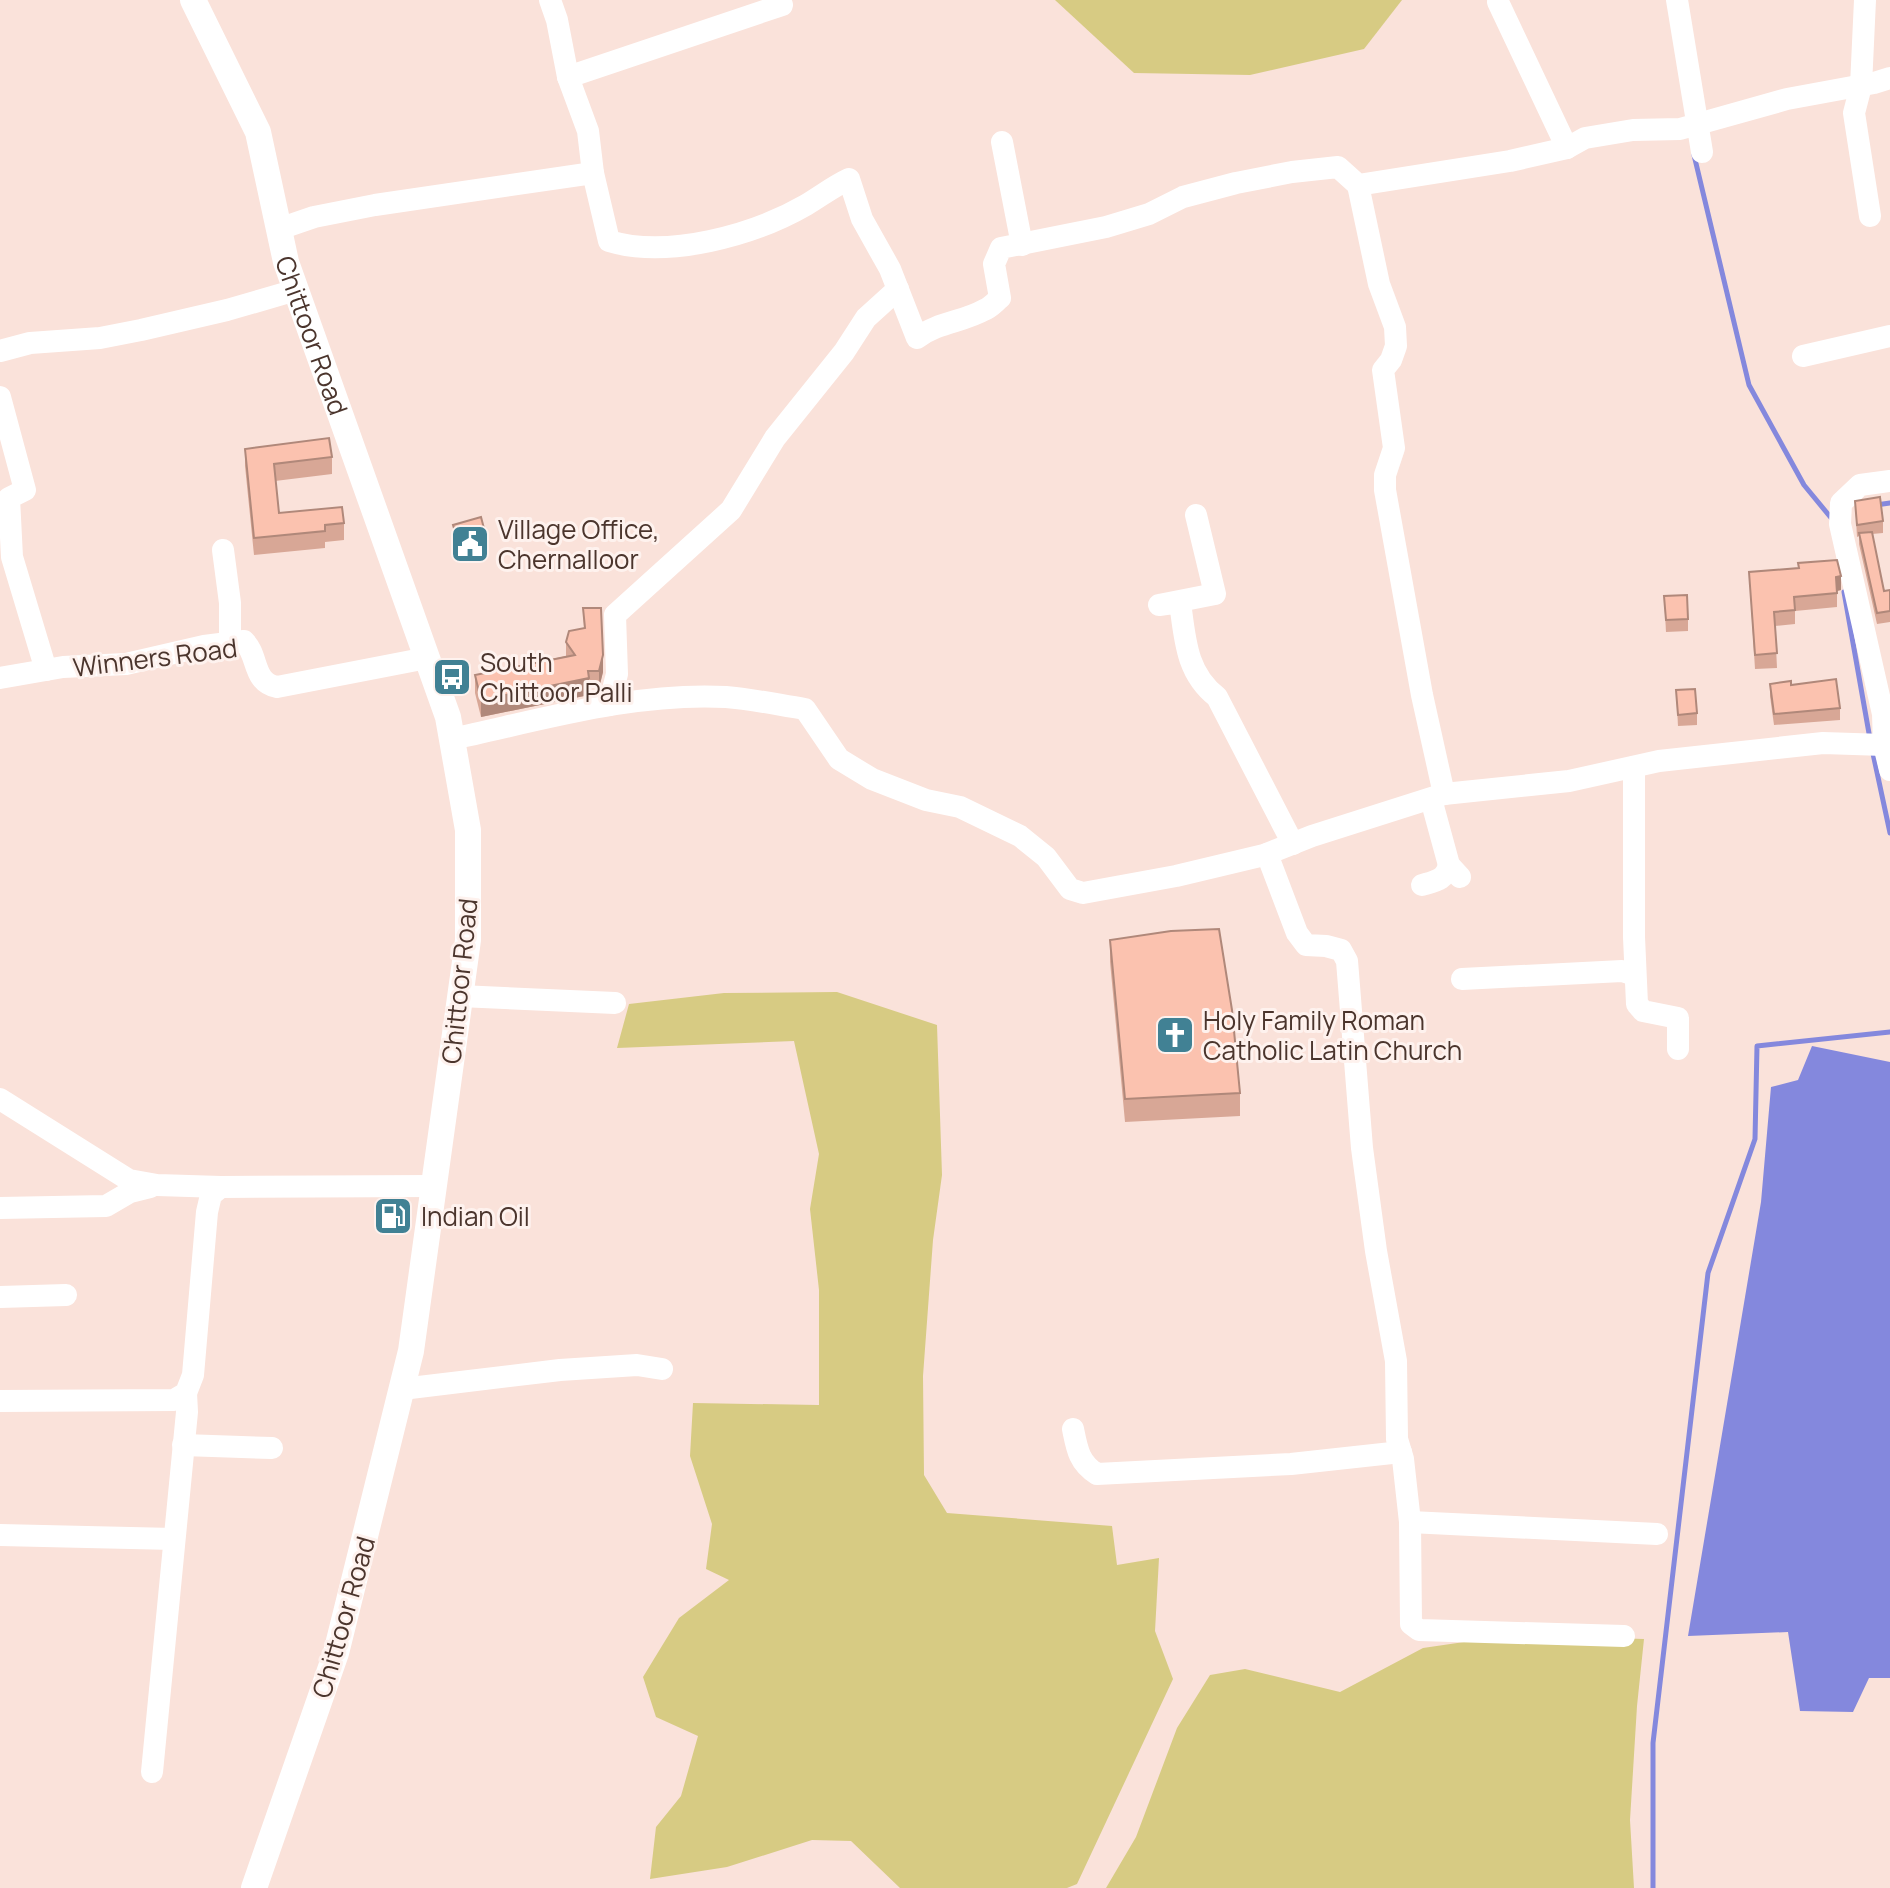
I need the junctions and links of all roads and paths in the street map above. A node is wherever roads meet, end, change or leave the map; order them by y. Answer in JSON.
{"nodes":[{"id":1,"x":193,"y":0,"type":"edge"},
{"id":2,"x":550,"y":0,"type":"edge"},
{"id":3,"x":1677,"y":0,"type":"edge"},
{"id":4,"x":1865,"y":0,"type":"edge"},
{"id":5,"x":1498,"y":2,"type":"dead end"},
{"id":6,"x":782,"y":5,"type":"dead end"},
{"id":7,"x":568,"y":77,"type":"junction"},
{"id":8,"x":1890,"y":78,"type":"edge"},
{"id":9,"x":1861,"y":86,"type":"junction"},
{"id":10,"x":1697,"y":125,"type":"junction"},
{"id":11,"x":1002,"y":142,"type":"dead end"},
{"id":12,"x":1567,"y":148,"type":"junction"},
{"id":13,"x":1702,"y":152,"type":"dead end"},
{"id":14,"x":593,"y":173,"type":"junction"},
{"id":15,"x":1358,"y":185,"type":"junction"},
{"id":16,"x":1870,"y":216,"type":"dead end"},
{"id":17,"x":279,"y":229,"type":"junction"},
{"id":18,"x":1022,"y":245,"type":"junction"},
{"id":19,"x":898,"y":289,"type":"junction"},
{"id":20,"x":296,"y":290,"type":"junction"},
{"id":21,"x":1890,"y":336,"type":"edge"},
{"id":22,"x":0,"y":351,"type":"edge"},
{"id":23,"x":1803,"y":356,"type":"dead end"},
{"id":24,"x":0,"y":397,"type":"edge"},
{"id":25,"x":1890,"y":481,"type":"edge"},
{"id":26,"x":1196,"y":515,"type":"dead end"},
{"id":27,"x":223,"y":550,"type":"dead end"},
{"id":28,"x":230,"y":643,"type":"junction"},
{"id":29,"x":427,"y":658,"type":"junction"},
{"id":30,"x":46,"y":670,"type":"junction"},
{"id":31,"x":0,"y":678,"type":"edge"},
{"id":32,"x":609,"y":705,"type":"junction"},
{"id":33,"x":452,"y":739,"type":"junction"},
{"id":34,"x":1884,"y":745,"type":"junction"},
{"id":35,"x":1634,"y":767,"type":"junction"},
{"id":36,"x":1890,"y":770,"type":"edge"},
{"id":37,"x":1437,"y":797,"type":"junction"},
{"id":38,"x":1293,"y":844,"type":"junction"},
{"id":39,"x":1267,"y":854,"type":"junction"},
{"id":40,"x":1422,"y":885,"type":"dead end"},
{"id":41,"x":1635,"y":975,"type":"junction"},
{"id":42,"x":1462,"y":979,"type":"dead end"},
{"id":43,"x":460,"y":996,"type":"junction"},
{"id":44,"x":615,"y":1003,"type":"dead end"},
{"id":45,"x":1678,"y":1049,"type":"dead end"},
{"id":46,"x":0,"y":1099,"type":"edge"},
{"id":47,"x":157,"y":1185,"type":"junction"},
{"id":48,"x":434,"y":1186,"type":"junction"},
{"id":49,"x":221,"y":1187,"type":"junction"},
{"id":50,"x":0,"y":1208,"type":"edge"},
{"id":51,"x":66,"y":1295,"type":"dead end"},
{"id":52,"x":0,"y":1297,"type":"edge"},
{"id":53,"x":662,"y":1369,"type":"dead end"},
{"id":54,"x":402,"y":1389,"type":"junction"},
{"id":55,"x":186,"y":1393,"type":"junction"},
{"id":56,"x":0,"y":1401,"type":"edge"},
{"id":57,"x":1073,"y":1429,"type":"dead end"},
{"id":58,"x":183,"y":1445,"type":"junction"},
{"id":59,"x":272,"y":1448,"type":"dead end"},
{"id":60,"x":1401,"y":1452,"type":"junction"},
{"id":61,"x":1410,"y":1522,"type":"junction"},
{"id":62,"x":1657,"y":1534,"type":"dead end"},
{"id":63,"x":0,"y":1535,"type":"edge"},
{"id":64,"x":174,"y":1539,"type":"junction"},
{"id":65,"x":1624,"y":1636,"type":"dead end"},
{"id":66,"x":152,"y":1772,"type":"dead end"},
{"id":67,"x":254,"y":1888,"type":"edge"}],
"edges":[{"from":1,"to":17,"type":"main road","name":"Chittoor Road"},
{"from":2,"to":7,"type":"street"},
{"from":3,"to":10,"type":"street"},
{"from":4,"to":9,"type":"street"},
{"from":5,"to":12,"type":"street"},
{"from":6,"to":7,"type":"street"},
{"from":7,"to":14,"type":"street"},
{"from":8,"to":9,"type":"street"},
{"from":9,"to":10,"type":"street"},
{"from":9,"to":16,"type":"street"},
{"from":10,"to":12,"type":"street"},
{"from":10,"to":13,"type":"street"},
{"from":11,"to":18,"type":"street"},
{"from":12,"to":15,"type":"street"},
{"from":14,"to":17,"type":"street"},
{"from":14,"to":19,"type":"street"},
{"from":15,"to":18,"type":"street"},
{"from":15,"to":37,"type":"street"},
{"from":17,"to":20,"type":"main road","name":"Chittoor Road"},
{"from":18,"to":19,"type":"street"},
{"from":19,"to":32,"type":"street"},
{"from":20,"to":22,"type":"street"},
{"from":20,"to":29,"type":"main road","name":"Chittoor Road"},
{"from":21,"to":23,"type":"street"},
{"from":24,"to":30,"type":"street"},
{"from":25,"to":34,"type":"street"},
{"from":26,"to":38,"type":"street"},
{"from":27,"to":28,"type":"street"},
{"from":28,"to":29,"type":"street","name":"Winners Road"},
{"from":28,"to":30,"type":"street","name":"Winners Road"},
{"from":29,"to":33,"type":"main road","name":"Chittoor Road"},
{"from":30,"to":31,"type":"street","name":"Winners Road"},
{"from":32,"to":33,"type":"street"},
{"from":32,"to":39,"type":"street"},
{"from":33,"to":43,"type":"main road","name":"Chittoor Road"},
{"from":34,"to":35,"type":"street"},
{"from":34,"to":36,"type":"street"},
{"from":35,"to":37,"type":"street"},
{"from":35,"to":41,"type":"street"},
{"from":37,"to":38,"type":"street"},
{"from":37,"to":40,"type":"street"},
{"from":38,"to":39,"type":"street"},
{"from":39,"to":60,"type":"street"},
{"from":41,"to":42,"type":"street"},
{"from":41,"to":45,"type":"street"},
{"from":43,"to":44,"type":"street"},
{"from":43,"to":48,"type":"main road","name":"Chittoor Road"},
{"from":46,"to":47,"type":"street"},
{"from":47,"to":49,"type":"street"},
{"from":47,"to":50,"type":"street"},
{"from":48,"to":49,"type":"street"},
{"from":48,"to":54,"type":"main road","name":"Chittoor Road"},
{"from":49,"to":55,"type":"street"},
{"from":51,"to":52,"type":"street"},
{"from":53,"to":54,"type":"street"},
{"from":54,"to":67,"type":"main road","name":"Chittoor Road"},
{"from":55,"to":56,"type":"street"},
{"from":55,"to":58,"type":"street"},
{"from":57,"to":60,"type":"street"},
{"from":58,"to":59,"type":"street"},
{"from":58,"to":64,"type":"street"},
{"from":60,"to":61,"type":"street"},
{"from":61,"to":62,"type":"street"},
{"from":61,"to":65,"type":"street"},
{"from":63,"to":64,"type":"street"},
{"from":64,"to":66,"type":"street"}]}
